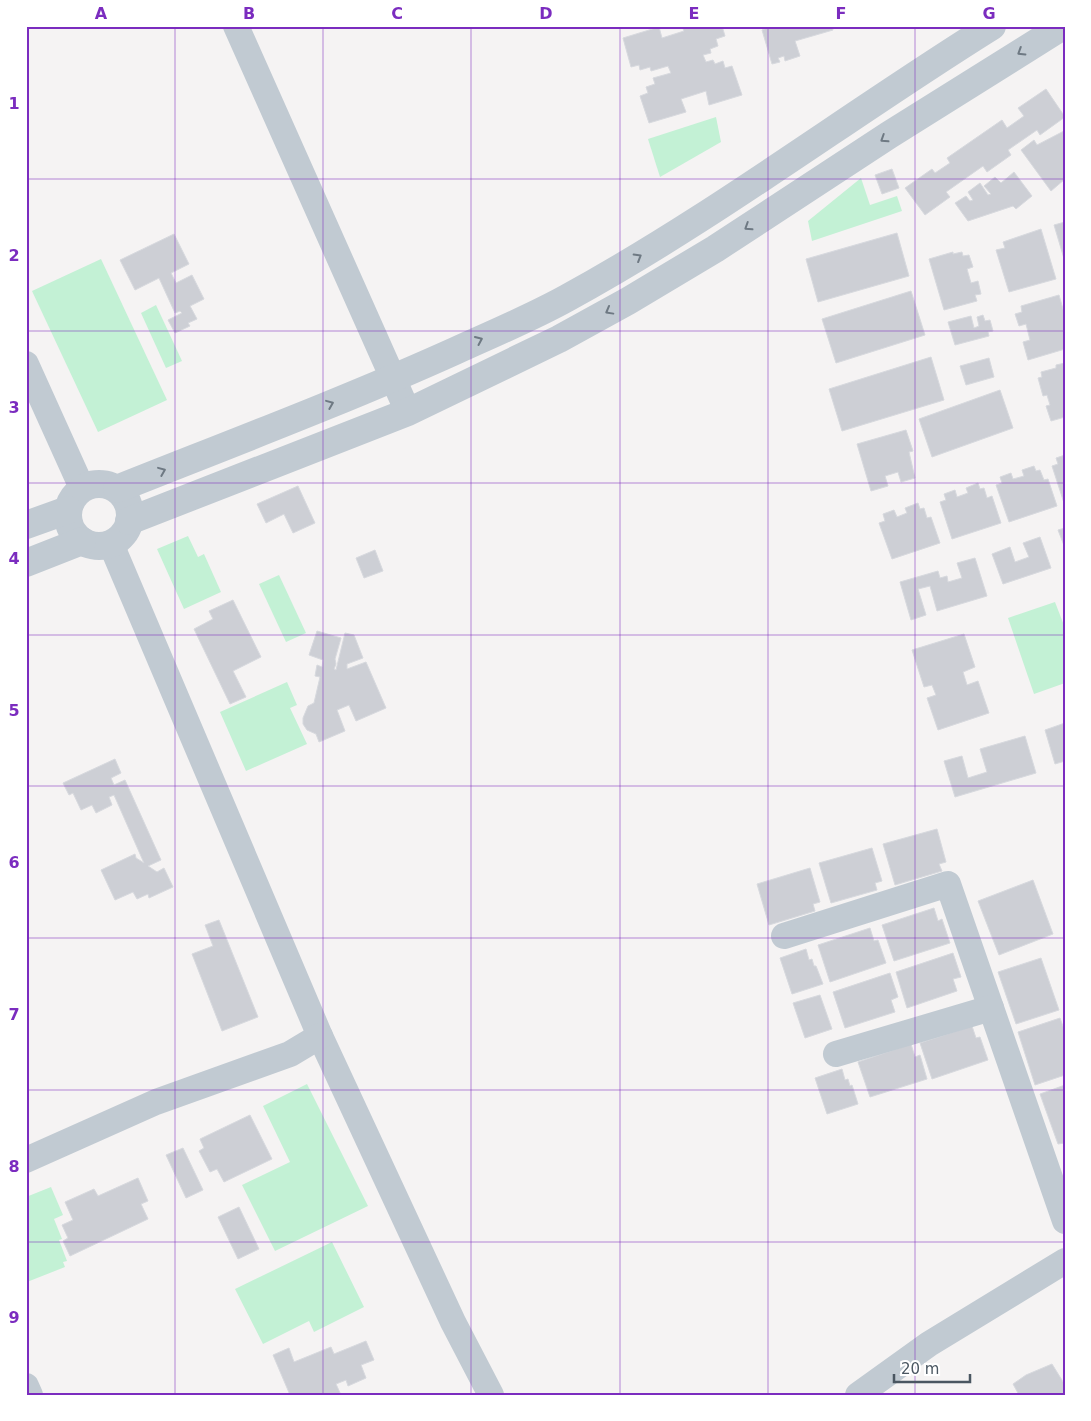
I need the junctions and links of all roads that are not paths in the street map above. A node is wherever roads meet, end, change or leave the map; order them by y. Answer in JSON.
{"nodes":[{"id":1,"x":236,"y":26,"type":"edge"},
{"id":2,"x":992,"y":26,"type":"edge"},
{"id":3,"x":1063,"y":26,"type":"edge"},
{"id":4,"x":26,"y":364,"type":"edge"},
{"id":5,"x":393,"y":379,"type":"junction"},
{"id":6,"x":408,"y":412,"type":"junction"},
{"id":7,"x":294,"y":418,"type":"junction"},
{"id":8,"x":306,"y":453,"type":"junction"},
{"id":9,"x":117,"y":489,"type":"junction"},
{"id":10,"x":75,"y":499,"type":"junction"},
{"id":11,"x":130,"y":521,"type":"junction"},
{"id":12,"x":26,"y":525,"type":"edge"},
{"id":13,"x":82,"y":541,"type":"junction"},
{"id":14,"x":111,"y":544,"type":"junction"},
{"id":15,"x":26,"y":564,"type":"edge"},
{"id":16,"x":784,"y":936,"type":"dead end"},
{"id":17,"x":991,"y":1008,"type":"junction"},
{"id":18,"x":320,"y":1036,"type":"junction"},
{"id":19,"x":836,"y":1054,"type":"dead end"},
{"id":20,"x":26,"y":1160,"type":"edge"},
{"id":21,"x":1065,"y":1221,"type":"edge"},
{"id":22,"x":1065,"y":1261,"type":"edge"},
{"id":23,"x":26,"y":1386,"type":"edge"},
{"id":24,"x":30,"y":1395,"type":"edge"},
{"id":25,"x":491,"y":1395,"type":"edge"},
{"id":26,"x":858,"y":1395,"type":"edge"}],
"edges":[{"from":1,"to":5,"type":"street"},
{"from":5,"to":2,"type":"street","one_way":true},
{"from":3,"to":6,"type":"street","one_way":true},
{"from":4,"to":10,"type":"street"},
{"from":5,"to":6,"type":"street"},
{"from":7,"to":5,"type":"street","one_way":true},
{"from":6,"to":8,"type":"street"},
{"from":7,"to":8,"type":"street"},
{"from":9,"to":7,"type":"street","one_way":true},
{"from":8,"to":11,"type":"street"},
{"from":9,"to":10,"type":"street"},
{"from":9,"to":11,"type":"street"},
{"from":10,"to":12,"type":"street"},
{"from":10,"to":13,"type":"street"},
{"from":11,"to":14,"type":"street"},
{"from":13,"to":14,"type":"street"},
{"from":13,"to":15,"type":"street"},
{"from":14,"to":18,"type":"street"},
{"from":16,"to":17,"type":"street"},
{"from":17,"to":19,"type":"street"},
{"from":17,"to":21,"type":"street"},
{"from":18,"to":20,"type":"street"},
{"from":18,"to":25,"type":"street"},
{"from":22,"to":26,"type":"street"},
{"from":23,"to":24,"type":"street"}]}
